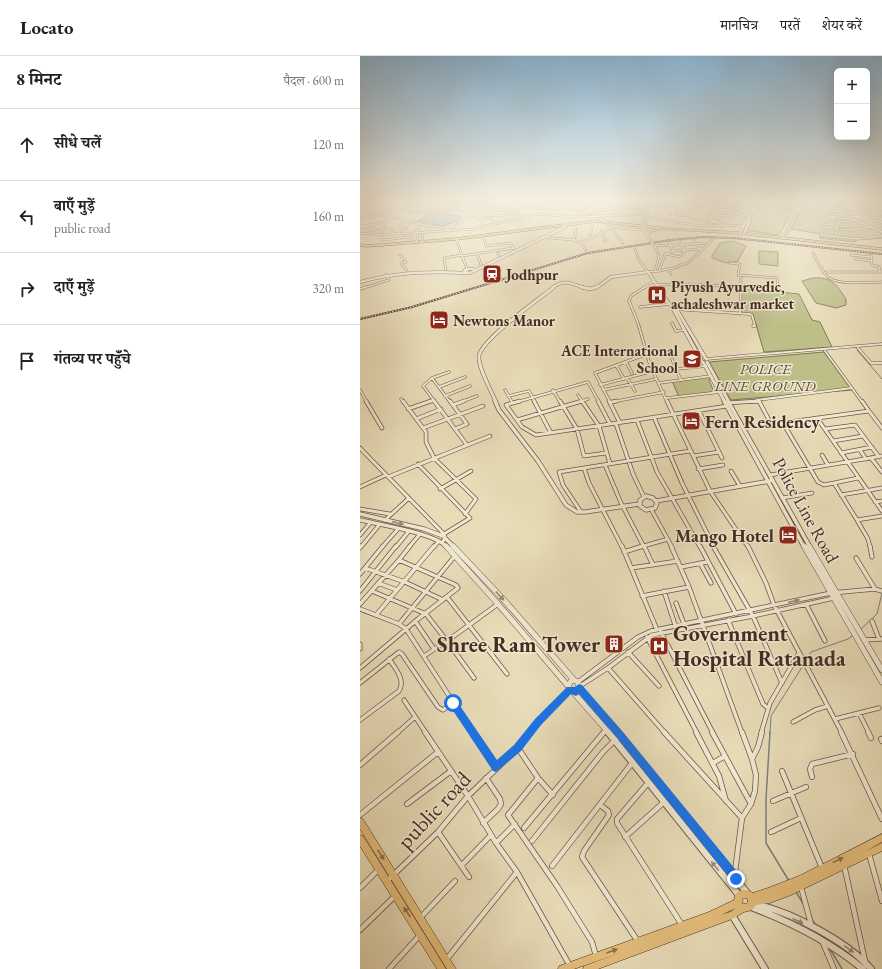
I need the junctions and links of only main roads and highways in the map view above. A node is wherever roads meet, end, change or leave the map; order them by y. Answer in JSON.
{"nodes":[{"id":1,"x":446,"y":241,"type":"edge"},
{"id":2,"x":447,"y":241,"type":"edge"},
{"id":3,"x":807,"y":241,"type":"edge"},
{"id":4,"x":810,"y":241,"type":"edge"},
{"id":5,"x":360,"y":245,"type":"edge"},
{"id":6,"x":383,"y":245,"type":"junction"},
{"id":7,"x":882,"y":249,"type":"edge"},
{"id":8,"x":360,"y":822,"type":"edge"},
{"id":9,"x":882,"y":838,"type":"edge"},
{"id":10,"x":361,"y":841,"type":"edge"},
{"id":11,"x":882,"y":847,"type":"edge"},
{"id":12,"x":747,"y":901,"type":"junction"},
{"id":13,"x":566,"y":967,"type":"edge"},
{"id":14,"x":442,"y":969,"type":"edge"},
{"id":15,"x":452,"y":969,"type":"edge"},
{"id":16,"x":587,"y":969,"type":"edge"}],
"edges":[{"from":1,"to":6,"type":"main road"},
{"from":2,"to":6,"type":"main road"},
{"from":3,"to":7,"type":"main road"},
{"from":4,"to":7,"type":"main road"},
{"from":5,"to":6,"type":"main road"},
{"from":8,"to":15,"type":"main road","one_way":true},
{"from":12,"to":9,"type":"main road","one_way":true},
{"from":14,"to":10,"type":"main road","one_way":true},
{"from":11,"to":12,"type":"main road"},
{"from":13,"to":12,"type":"main road","one_way":true},
{"from":12,"to":16,"type":"main road"}]}
